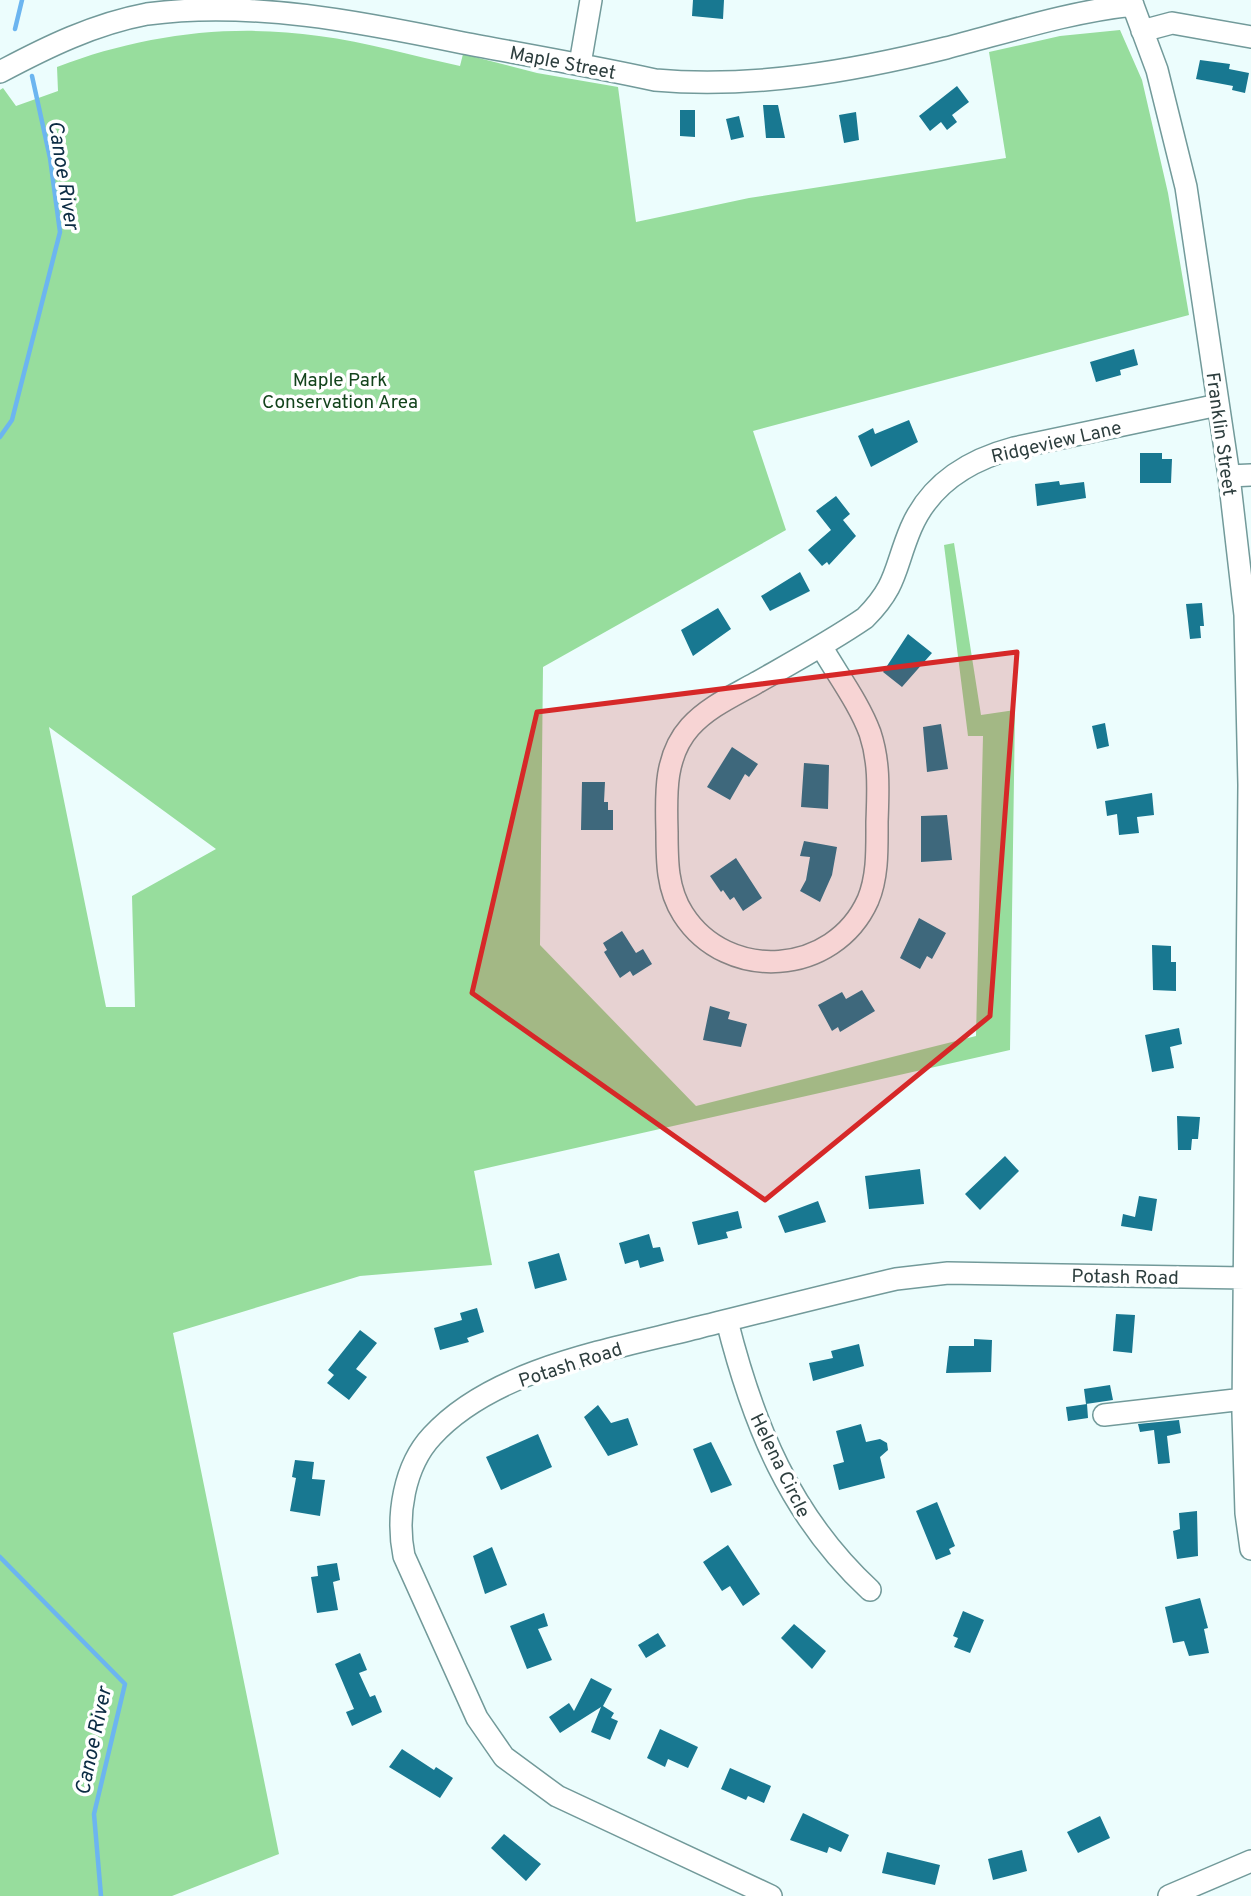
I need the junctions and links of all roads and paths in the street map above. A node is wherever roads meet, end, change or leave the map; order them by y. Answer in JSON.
{"nodes":[{"id":1,"x":591,"y":0,"type":"edge"},
{"id":2,"x":1132,"y":3,"type":"edge"},
{"id":3,"x":1142,"y":30,"type":"junction"},
{"id":4,"x":1251,"y":37,"type":"edge"},
{"id":5,"x":580,"y":64,"type":"junction"},
{"id":6,"x":0,"y":72,"type":"edge"},
{"id":7,"x":1218,"y":405,"type":"junction"},
{"id":8,"x":1251,"y":475,"type":"edge"},
{"id":9,"x":1229,"y":476,"type":"junction"},
{"id":10,"x":821,"y":646,"type":"junction"},
{"id":11,"x":1248,"y":1095,"type":"edge"},
{"id":12,"x":1245,"y":1278,"type":"junction"},
{"id":13,"x":727,"y":1321,"type":"junction"},
{"id":14,"x":1244,"y":1399,"type":"junction"},
{"id":15,"x":1104,"y":1415,"type":"dead end"},
{"id":16,"x":1251,"y":1549,"type":"edge"},
{"id":17,"x":870,"y":1590,"type":"dead end"},
{"id":18,"x":1251,"y":1861,"type":"edge"},
{"id":19,"x":771,"y":1896,"type":"edge"},
{"id":20,"x":1169,"y":1896,"type":"edge"}],
"edges":[{"from":1,"to":5,"type":"street"},
{"from":2,"to":3,"type":"street","name":"Franklin Street"},
{"from":2,"to":5,"type":"street","name":"Maple Street"},
{"from":3,"to":4,"type":"street"},
{"from":3,"to":7,"type":"street","name":"Franklin Street"},
{"from":5,"to":6,"type":"street","name":"Maple Street"},
{"from":7,"to":9,"type":"street","name":"Franklin Street"},
{"from":7,"to":10,"type":"street","name":"Ridgeview Lane"},
{"from":8,"to":9,"type":"street"},
{"from":9,"to":11,"type":"street","name":"Franklin Street"},
{"from":10,"to":10,"type":"street","name":"Ridgeview Lane"},
{"from":11,"to":12,"type":"street","name":"Franklin Street"},
{"from":12,"to":13,"type":"street","name":"Potash Road"},
{"from":12,"to":14,"type":"street","name":"Franklin Street"},
{"from":13,"to":17,"type":"street","name":"Helena Circle"},
{"from":13,"to":19,"type":"street","name":"Potash Road"},
{"from":14,"to":15,"type":"street"},
{"from":14,"to":16,"type":"street","name":"Franklin Street"},
{"from":18,"to":20,"type":"street"}]}
